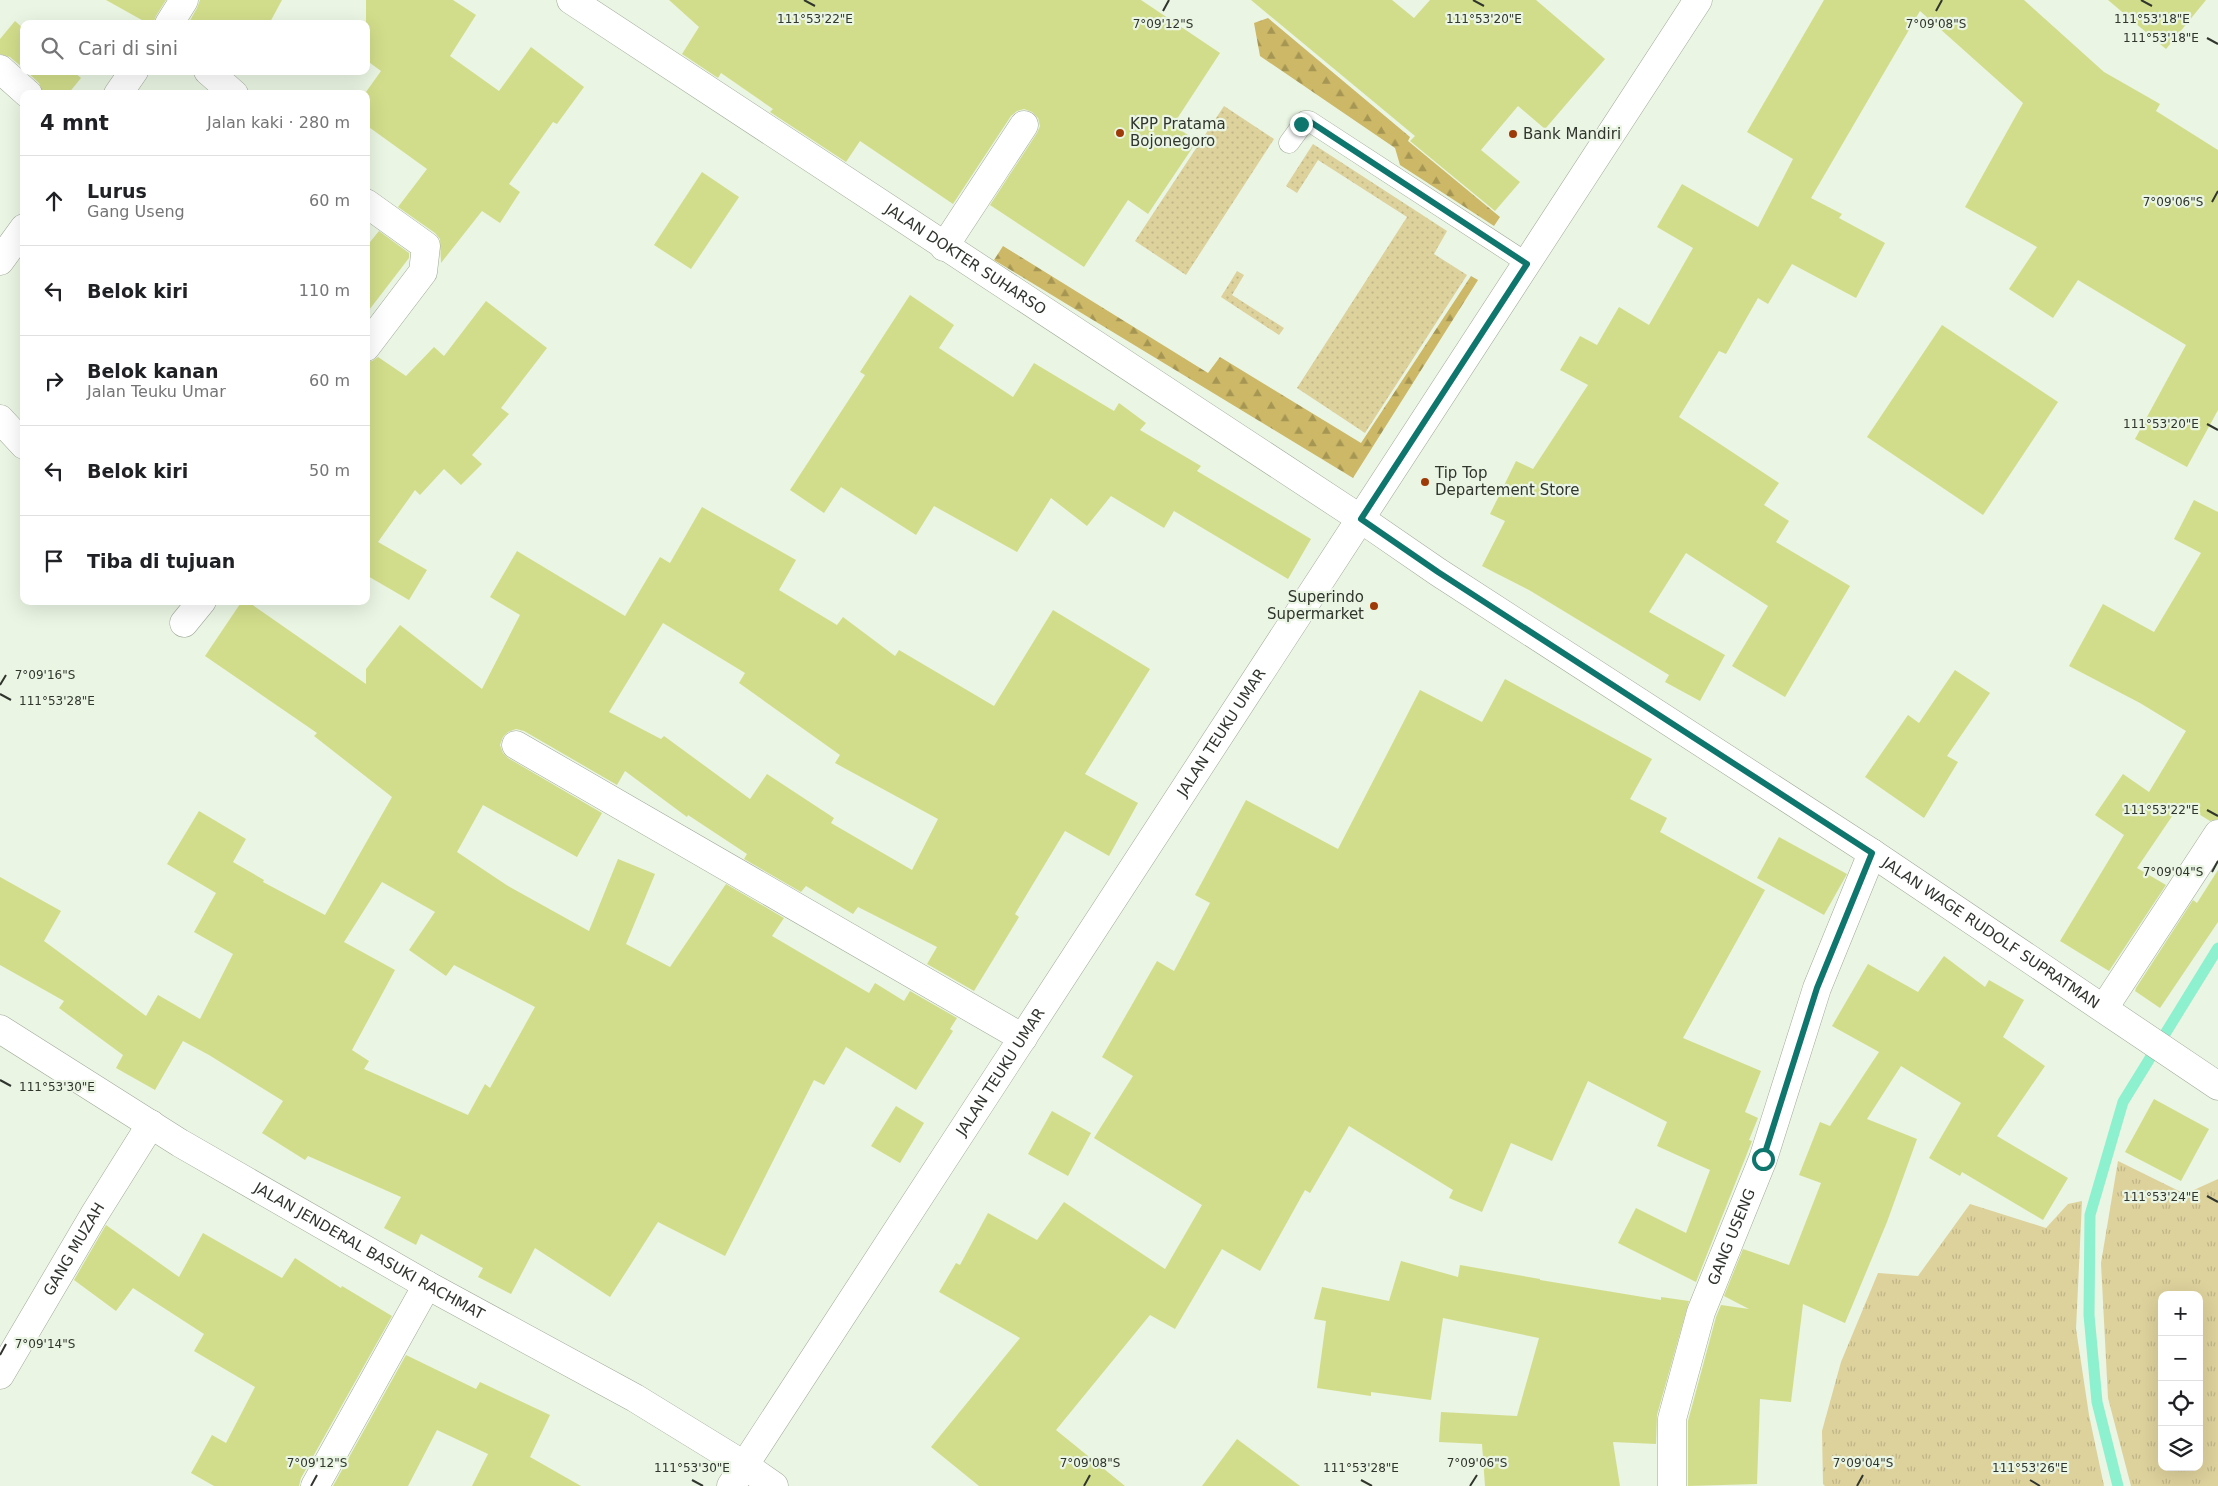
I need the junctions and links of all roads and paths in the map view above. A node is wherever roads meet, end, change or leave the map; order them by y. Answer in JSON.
{"nodes":[{"id":1,"x":184,"y":0,"type":"edge"},
{"id":2,"x":1698,"y":0,"type":"edge"},
{"id":3,"x":588,"y":4,"type":"edge"},
{"id":4,"x":172,"y":20,"type":"edge"},
{"id":5,"x":0,"y":69,"type":"edge"},
{"id":6,"x":131,"y":75,"type":"edge"},
{"id":7,"x":213,"y":75,"type":"edge"},
{"id":8,"x":24,"y":90,"type":"edge"},
{"id":9,"x":121,"y":90,"type":"edge"},
{"id":10,"x":229,"y":90,"type":"edge"},
{"id":11,"x":1024,"y":125,"type":"dead end"},
{"id":12,"x":1289,"y":143,"type":"dead end"},
{"id":13,"x":370,"y":206,"type":"edge"},
{"id":14,"x":944,"y":246,"type":"junction"},
{"id":15,"x":1527,"y":264,"type":"junction"},
{"id":16,"x":370,"y":342,"type":"edge"},
{"id":17,"x":0,"y":419,"type":"edge"},
{"id":18,"x":20,"y":441,"type":"edge"},
{"id":19,"x":1361,"y":519,"type":"junction"},
{"id":20,"x":199,"y":605,"type":"edge"},
{"id":21,"x":184,"y":623,"type":"dead end"},
{"id":22,"x":516,"y":745,"type":"dead end"},
{"id":23,"x":2218,"y":834,"type":"edge"},
{"id":24,"x":1872,"y":853,"type":"junction"},
{"id":25,"x":2104,"y":1008,"type":"junction"},
{"id":26,"x":0,"y":1029,"type":"edge"},
{"id":27,"x":1023,"y":1038,"type":"junction"},
{"id":28,"x":2218,"y":1086,"type":"edge"},
{"id":29,"x":150,"y":1124,"type":"junction"},
{"id":30,"x":427,"y":1285,"type":"junction"},
{"id":31,"x":0,"y":1376,"type":"edge"},
{"id":32,"x":738,"y":1475,"type":"edge"},
{"id":33,"x":316,"y":1486,"type":"edge"},
{"id":34,"x":774,"y":1486,"type":"edge"},
{"id":35,"x":1672,"y":1486,"type":"edge"}],
"edges":[{"from":1,"to":4,"type":"main road"},
{"from":2,"to":15,"type":"main road","name":"JALAN TEUKU UMAR"},
{"from":3,"to":14,"type":"main road","name":"JALAN DOKTER SUHARSO"},
{"from":5,"to":8,"type":"main road"},
{"from":6,"to":9,"type":"main road"},
{"from":7,"to":10,"type":"main road"},
{"from":11,"to":14,"type":"main road"},
{"from":12,"to":15,"type":"lane"},
{"from":13,"to":16,"type":"main road"},
{"from":14,"to":19,"type":"main road","name":"JALAN DOKTER SUHARSO"},
{"from":15,"to":19,"type":"main road","name":"JALAN TEUKU UMAR"},
{"from":17,"to":18,"type":"main road"},
{"from":19,"to":24,"type":"main road","name":"JALAN WAGE RUDOLF SUPRATMAN"},
{"from":19,"to":27,"type":"main road","name":"JALAN TEUKU UMAR"},
{"from":20,"to":21,"type":"main road"},
{"from":22,"to":27,"type":"main road"},
{"from":23,"to":25,"type":"main road"},
{"from":24,"to":25,"type":"main road","name":"JALAN WAGE RUDOLF SUPRATMAN"},
{"from":24,"to":35,"type":"main road","name":"GANG USENG"},
{"from":25,"to":28,"type":"main road","name":"JALAN WAGE RUDOLF SUPRATMAN"},
{"from":26,"to":29,"type":"main road","name":"JALAN JENDERAL BASUKI RACHMAT"},
{"from":27,"to":32,"type":"main road","name":"JALAN TEUKU UMAR"},
{"from":29,"to":30,"type":"main road","name":"JALAN JENDERAL BASUKI RACHMAT"},
{"from":29,"to":31,"type":"main road","name":"GANG MUZAH"},
{"from":30,"to":32,"type":"main road","name":"JALAN JENDERAL BASUKI RACHMAT"},
{"from":30,"to":33,"type":"main road"},
{"from":32,"to":34,"type":"main road","name":"JALAN JENDERAL BASUKI RACHMAT"}]}
